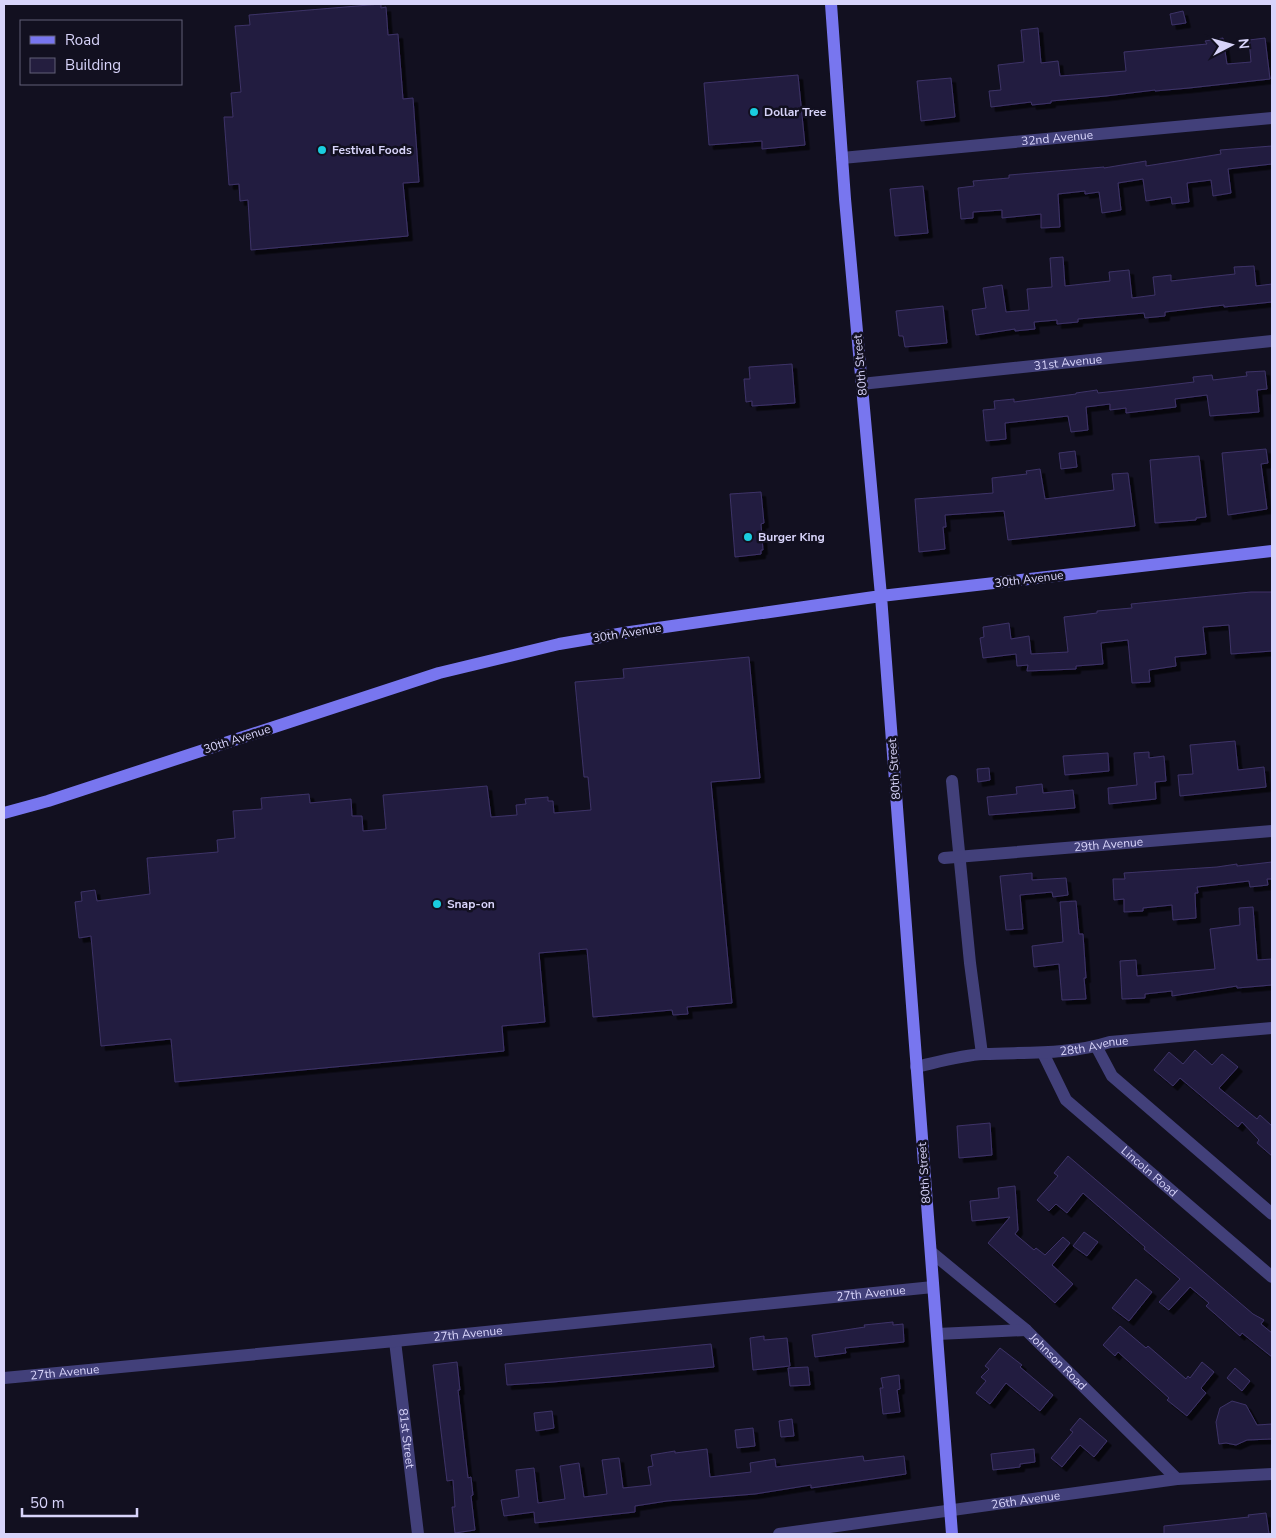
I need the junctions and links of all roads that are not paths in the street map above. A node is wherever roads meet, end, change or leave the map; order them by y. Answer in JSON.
{"nodes":[{"id":1,"x":830,"y":4,"type":"edge"},
{"id":2,"x":1272,"y":118,"type":"edge"},
{"id":3,"x":842,"y":158,"type":"junction"},
{"id":4,"x":1272,"y":341,"type":"edge"},
{"id":5,"x":862,"y":384,"type":"junction"},
{"id":6,"x":1272,"y":551,"type":"edge"},
{"id":7,"x":881,"y":596,"type":"junction"},
{"id":8,"x":952,"y":781,"type":"dead end"},
{"id":9,"x":4,"y":813,"type":"edge"},
{"id":10,"x":1272,"y":831,"type":"edge"},
{"id":11,"x":960,"y":857,"type":"junction"},
{"id":12,"x":944,"y":858,"type":"dead end"},
{"id":13,"x":1272,"y":1028,"type":"edge"},
{"id":14,"x":1096,"y":1046,"type":"junction"},
{"id":15,"x":1043,"y":1053,"type":"junction"},
{"id":16,"x":982,"y":1054,"type":"junction"},
{"id":17,"x":916,"y":1067,"type":"junction"},
{"id":18,"x":1272,"y":1214,"type":"edge"},
{"id":19,"x":930,"y":1252,"type":"junction"},
{"id":20,"x":1272,"y":1277,"type":"edge"},
{"id":21,"x":933,"y":1287,"type":"junction"},
{"id":22,"x":1026,"y":1330,"type":"junction"},
{"id":23,"x":937,"y":1334,"type":"junction"},
{"id":24,"x":395,"y":1341,"type":"junction"},
{"id":25,"x":4,"y":1378,"type":"edge"},
{"id":26,"x":1272,"y":1474,"type":"edge"},
{"id":27,"x":1177,"y":1478,"type":"junction"},
{"id":28,"x":950,"y":1510,"type":"junction"},
{"id":29,"x":418,"y":1534,"type":"edge"},
{"id":30,"x":779,"y":1534,"type":"edge"},
{"id":31,"x":952,"y":1534,"type":"edge"}],
"edges":[{"from":1,"to":3,"type":"street","name":"80th Street"},
{"from":2,"to":3,"type":"street","name":"32nd Avenue"},
{"from":3,"to":5,"type":"street","name":"80th Street"},
{"from":4,"to":5,"type":"street","name":"31st Avenue"},
{"from":5,"to":7,"type":"street","name":"80th Street"},
{"from":6,"to":7,"type":"street","name":"30th Avenue"},
{"from":7,"to":9,"type":"street","name":"30th Avenue"},
{"from":7,"to":17,"type":"street","name":"80th Street"},
{"from":8,"to":11,"type":"street"},
{"from":10,"to":11,"type":"street","name":"29th Avenue"},
{"from":11,"to":12,"type":"street","name":"29th Avenue"},
{"from":11,"to":16,"type":"street"},
{"from":13,"to":14,"type":"street","name":"28th Avenue"},
{"from":14,"to":15,"type":"street","name":"28th Avenue"},
{"from":14,"to":18,"type":"street"},
{"from":15,"to":16,"type":"street","name":"28th Avenue"},
{"from":15,"to":20,"type":"street","name":"Lincoln Road"},
{"from":16,"to":17,"type":"street","name":"28th Avenue"},
{"from":17,"to":19,"type":"street","name":"80th Street"},
{"from":19,"to":21,"type":"street","name":"80th Street"},
{"from":19,"to":22,"type":"street","name":"Johnson Road"},
{"from":21,"to":23,"type":"street","name":"80th Street"},
{"from":21,"to":24,"type":"street","name":"27th Avenue"},
{"from":22,"to":23,"type":"street"},
{"from":22,"to":27,"type":"street","name":"Johnson Road"},
{"from":23,"to":28,"type":"street","name":"80th Street"},
{"from":24,"to":25,"type":"street","name":"27th Avenue"},
{"from":24,"to":29,"type":"street","name":"81st Street"},
{"from":26,"to":27,"type":"street","name":"26th Avenue"},
{"from":27,"to":28,"type":"street","name":"26th Avenue"},
{"from":28,"to":30,"type":"street","name":"26th Avenue"},
{"from":28,"to":31,"type":"street","name":"80th Street"}]}
